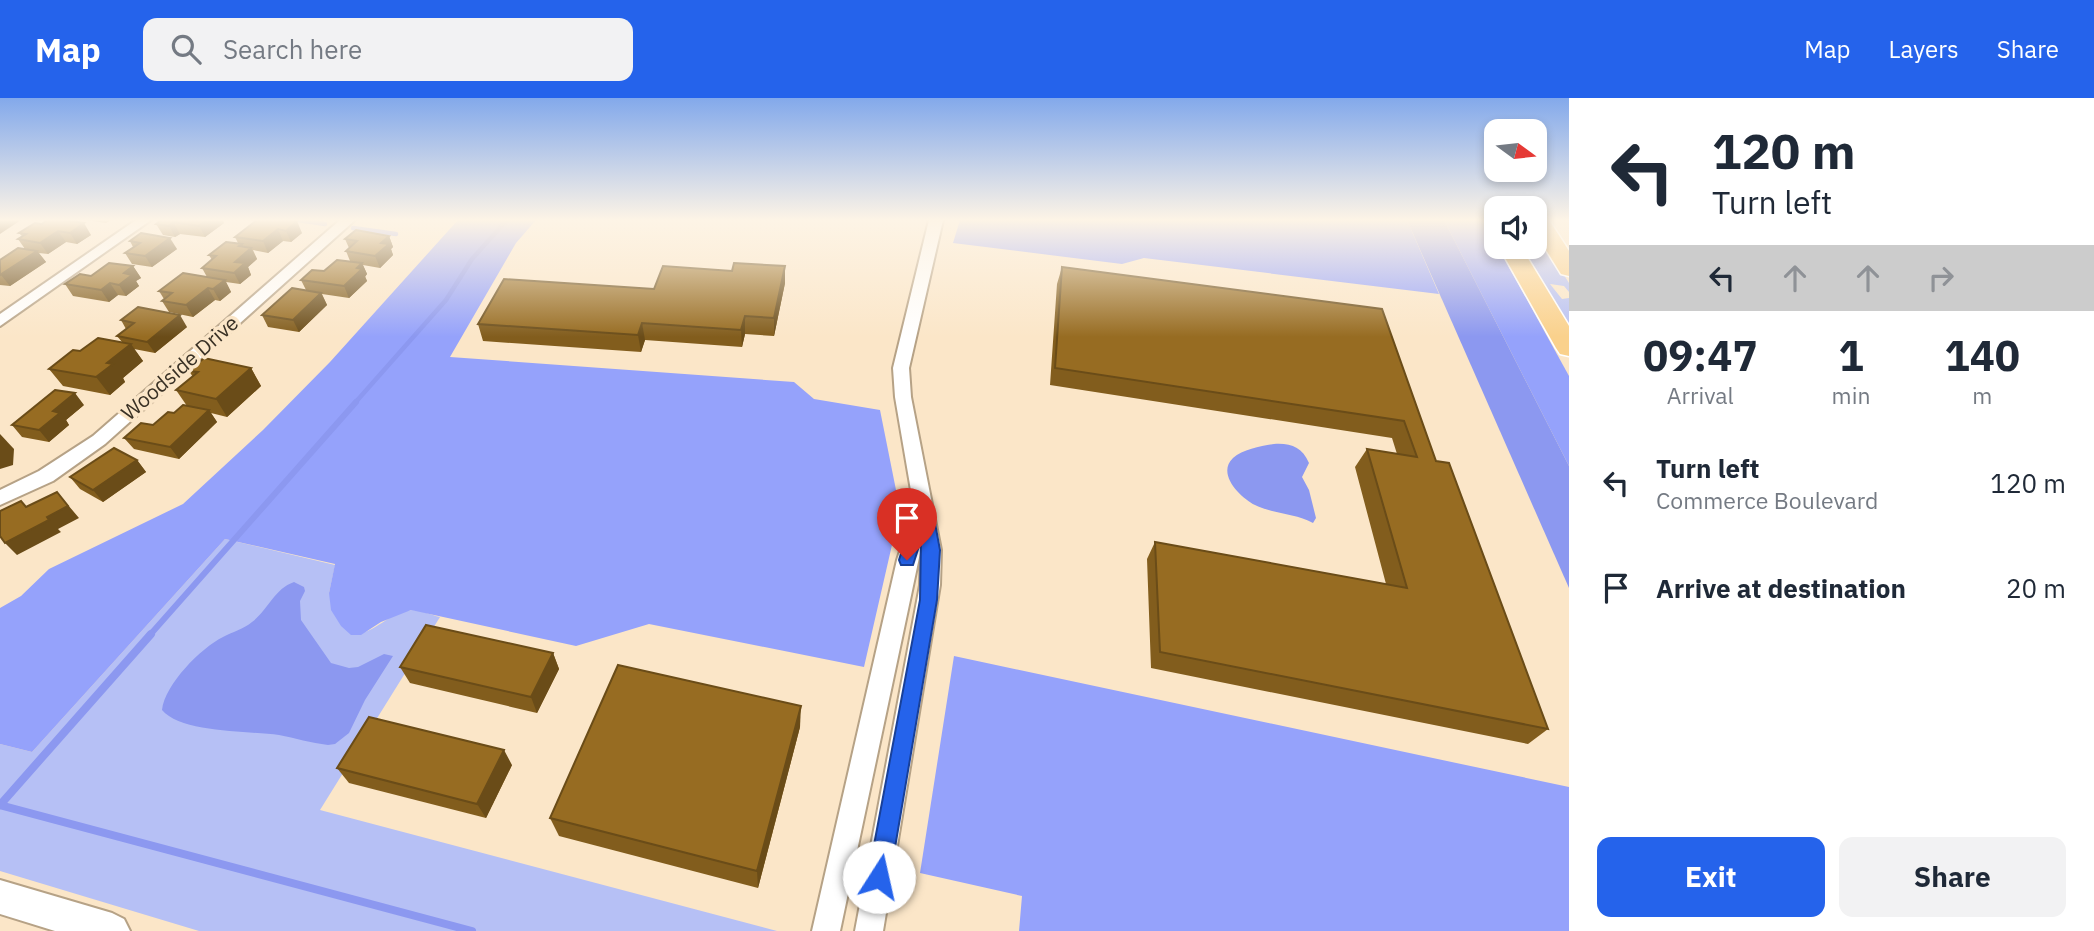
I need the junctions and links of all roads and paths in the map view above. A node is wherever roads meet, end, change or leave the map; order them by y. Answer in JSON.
{"nodes":[{"id":1,"x":89,"y":259,"type":"edge"},
{"id":2,"x":305,"y":259,"type":"edge"},
{"id":3,"x":926,"y":259,"type":"edge"},
{"id":4,"x":1517,"y":259,"type":"edge"},
{"id":5,"x":0,"y":321,"type":"edge"},
{"id":6,"x":1569,"y":348,"type":"edge"},
{"id":7,"x":0,"y":498,"type":"edge"},
{"id":8,"x":924,"y":507,"type":"junction"},
{"id":9,"x":0,"y":897,"type":"edge"},
{"id":10,"x":112,"y":931,"type":"edge"},
{"id":11,"x":826,"y":931,"type":"edge"},
{"id":12,"x":869,"y":931,"type":"edge"}],
"edges":[{"from":1,"to":5,"type":"street"},
{"from":2,"to":7,"type":"street","name":"Woodside Drive"},
{"from":3,"to":8,"type":"street"},
{"from":4,"to":6,"type":"main road"},
{"from":8,"to":11,"type":"street"},
{"from":8,"to":12,"type":"street"},
{"from":9,"to":10,"type":"street"}]}
